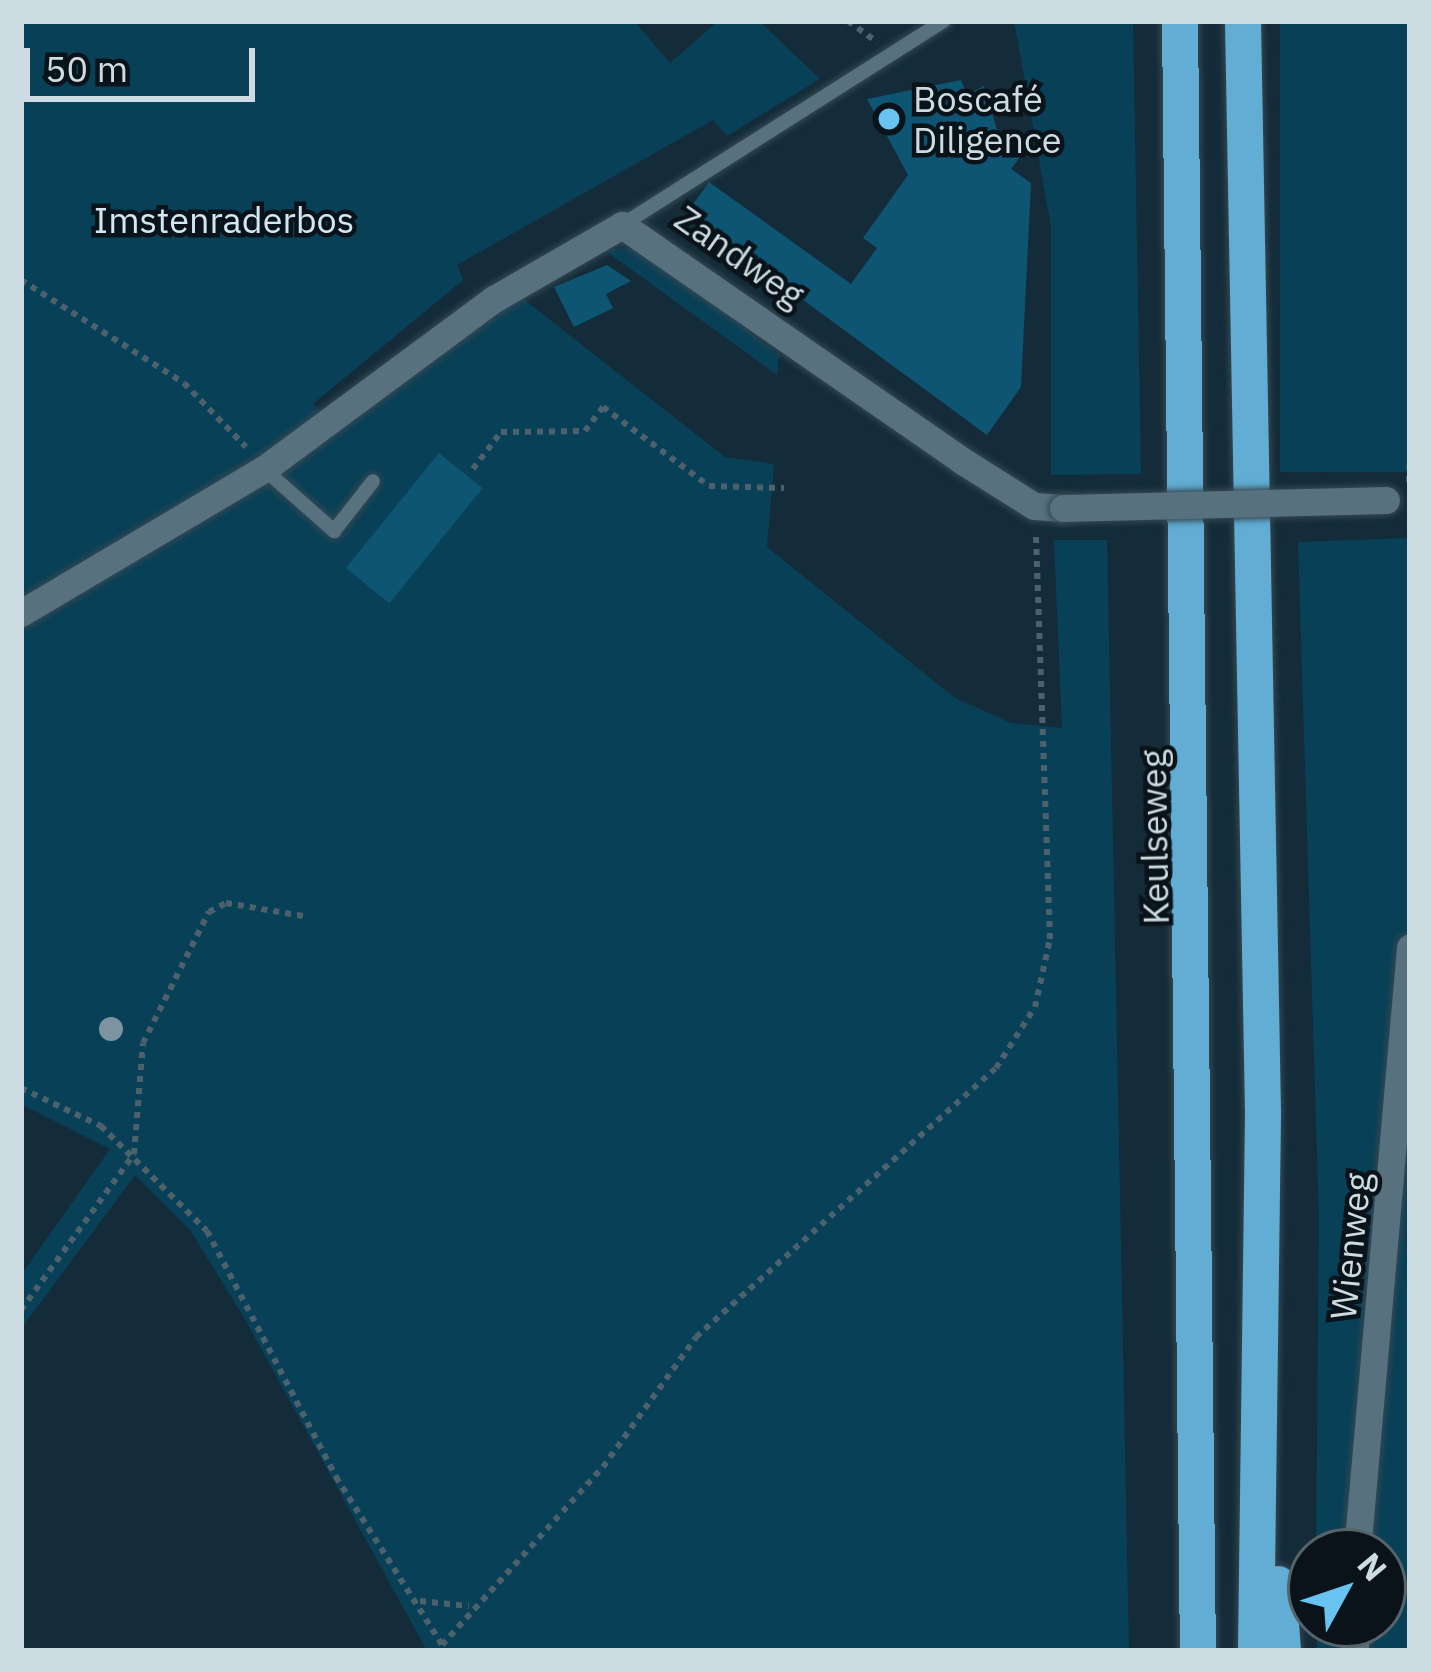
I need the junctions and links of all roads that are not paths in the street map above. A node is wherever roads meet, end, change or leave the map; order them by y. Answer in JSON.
{"nodes":[{"id":1,"x":944,"y":21,"type":"edge"},
{"id":2,"x":1180,"y":21,"type":"edge"},
{"id":3,"x":1243,"y":21,"type":"edge"},
{"id":4,"x":622,"y":226,"type":"junction"},
{"id":5,"x":264,"y":469,"type":"junction"},
{"id":6,"x":373,"y":481,"type":"dead end"},
{"id":7,"x":1401,"y":500,"type":"edge"},
{"id":8,"x":21,"y":613,"type":"edge"},
{"id":9,"x":1410,"y":947,"type":"edge"},
{"id":10,"x":1261,"y":1359,"type":"junction"},
{"id":11,"x":1359,"y":1528,"type":"edge"},
{"id":12,"x":1198,"y":1651,"type":"edge"},
{"id":13,"x":1256,"y":1651,"type":"edge"},
{"id":14,"x":1283,"y":1651,"type":"edge"}],
"edges":[{"from":1,"to":4,"type":"lane"},
{"from":2,"to":12,"type":"highway","name":"Keulseweg"},
{"from":3,"to":10,"type":"highway"},
{"from":4,"to":5,"type":"street","name":"Zandweg"},
{"from":4,"to":7,"type":"street","name":"Zandweg","bridge":true},
{"from":5,"to":6,"type":"lane"},
{"from":5,"to":8,"type":"street","name":"Zandweg"},
{"from":9,"to":11,"type":"street","name":"Wienweg"},
{"from":10,"to":13,"type":"highway"},
{"from":10,"to":14,"type":"highway"}]}
